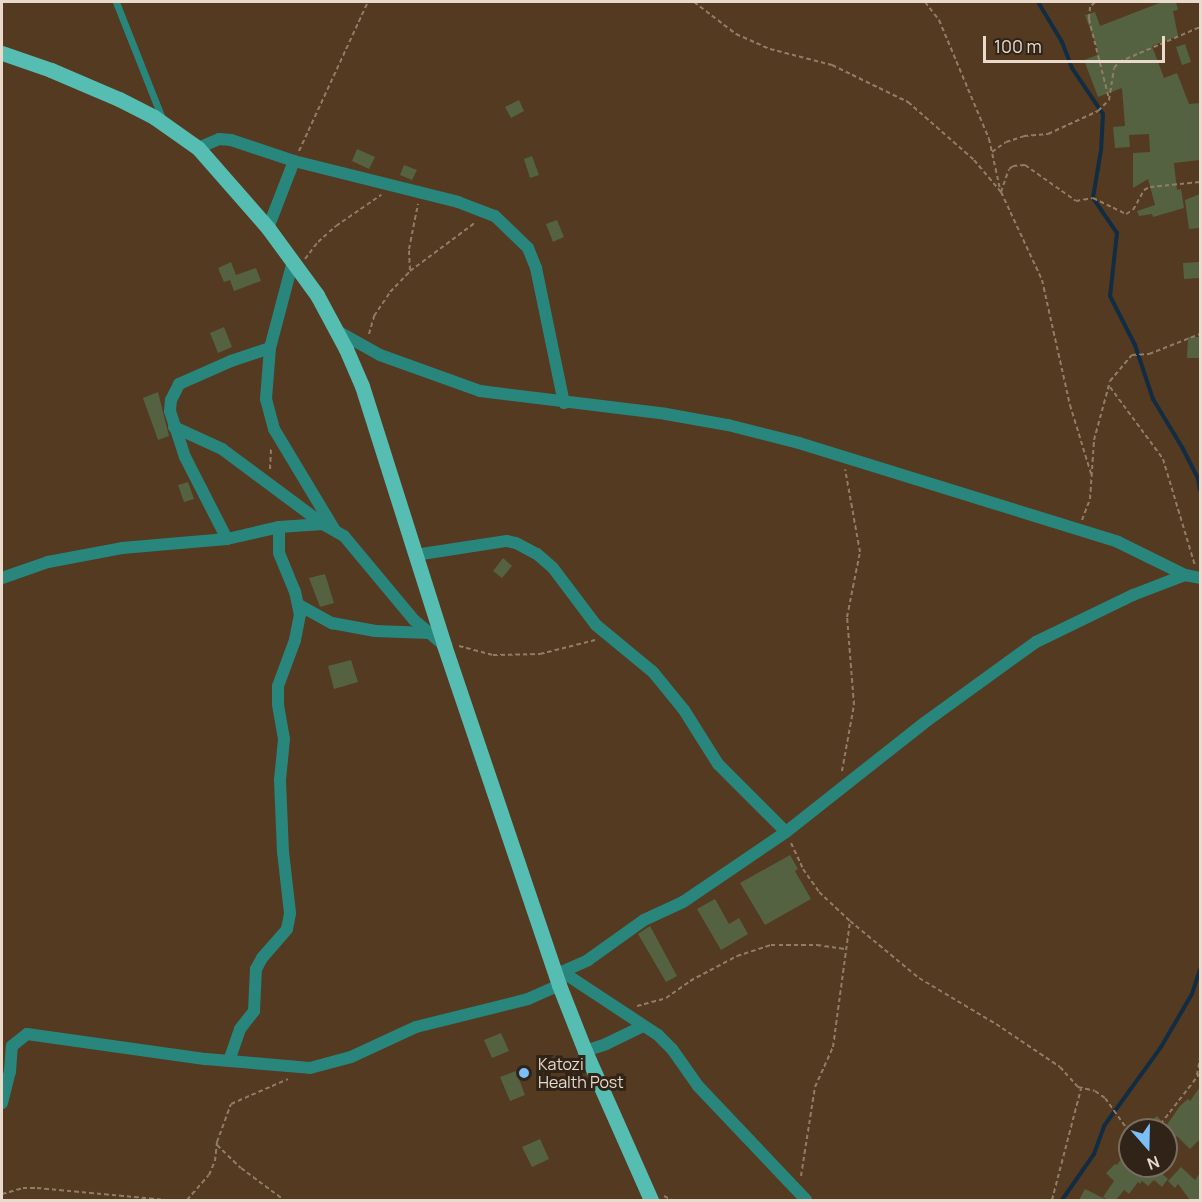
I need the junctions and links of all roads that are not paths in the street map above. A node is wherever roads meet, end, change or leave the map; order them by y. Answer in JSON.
{"nodes":[{"id":1,"x":116,"y":2,"type":"edge"},
{"id":2,"x":2,"y":53,"type":"edge"},
{"id":3,"x":165,"y":126,"type":"junction"},
{"id":4,"x":198,"y":148,"type":"junction"},
{"id":5,"x":294,"y":161,"type":"junction"},
{"id":6,"x":268,"y":228,"type":"junction"},
{"id":7,"x":296,"y":264,"type":"junction"},
{"id":8,"x":334,"y":329,"type":"junction"},
{"id":9,"x":270,"y":348,"type":"junction"},
{"id":10,"x":564,"y":403,"type":"junction"},
{"id":11,"x":174,"y":427,"type":"junction"},
{"id":12,"x":329,"y":526,"type":"junction"},
{"id":13,"x":279,"y":527,"type":"junction"},
{"id":14,"x":227,"y":539,"type":"junction"},
{"id":15,"x":415,"y":555,"type":"junction"},
{"id":16,"x":1185,"y":574,"type":"junction"},
{"id":17,"x":2,"y":578,"type":"edge"},
{"id":18,"x":1199,"y":578,"type":"edge"},
{"id":19,"x":299,"y":605,"type":"junction"},
{"id":20,"x":429,"y":633,"type":"junction"},
{"id":21,"x":444,"y":645,"type":"junction"},
{"id":22,"x":786,"y":832,"type":"junction"},
{"id":23,"x":560,"y":977,"type":"junction"},
{"id":24,"x":643,"y":1026,"type":"junction"},
{"id":25,"x":585,"y":1051,"type":"junction"},
{"id":26,"x":229,"y":1061,"type":"junction"},
{"id":27,"x":2,"y":1103,"type":"edge"},
{"id":28,"x":802,"y":1196,"type":"edge"},
{"id":29,"x":651,"y":1200,"type":"edge"}],
"edges":[{"from":1,"to":3,"type":"lane"},
{"from":2,"to":3,"type":"main road"},
{"from":3,"to":4,"type":"main road"},
{"from":4,"to":5,"type":"street"},
{"from":4,"to":6,"type":"main road"},
{"from":5,"to":6,"type":"street"},
{"from":5,"to":10,"type":"street"},
{"from":6,"to":7,"type":"main road"},
{"from":7,"to":8,"type":"main road"},
{"from":7,"to":9,"type":"street"},
{"from":8,"to":10,"type":"street"},
{"from":8,"to":15,"type":"main road"},
{"from":9,"to":11,"type":"street"},
{"from":9,"to":12,"type":"street"},
{"from":10,"to":16,"type":"street"},
{"from":11,"to":12,"type":"street"},
{"from":11,"to":14,"type":"street"},
{"from":12,"to":13,"type":"street"},
{"from":12,"to":20,"type":"street"},
{"from":13,"to":14,"type":"street"},
{"from":13,"to":19,"type":"street"},
{"from":14,"to":17,"type":"street"},
{"from":15,"to":21,"type":"main road"},
{"from":15,"to":22,"type":"street"},
{"from":16,"to":18,"type":"street"},
{"from":16,"to":22,"type":"street"},
{"from":19,"to":20,"type":"street"},
{"from":19,"to":26,"type":"street"},
{"from":20,"to":21,"type":"street"},
{"from":21,"to":23,"type":"main road"},
{"from":22,"to":23,"type":"street"},
{"from":23,"to":24,"type":"street"},
{"from":23,"to":25,"type":"main road"},
{"from":23,"to":26,"type":"street"},
{"from":24,"to":25,"type":"street"},
{"from":24,"to":28,"type":"street"},
{"from":25,"to":29,"type":"main road"},
{"from":26,"to":27,"type":"street"}]}
